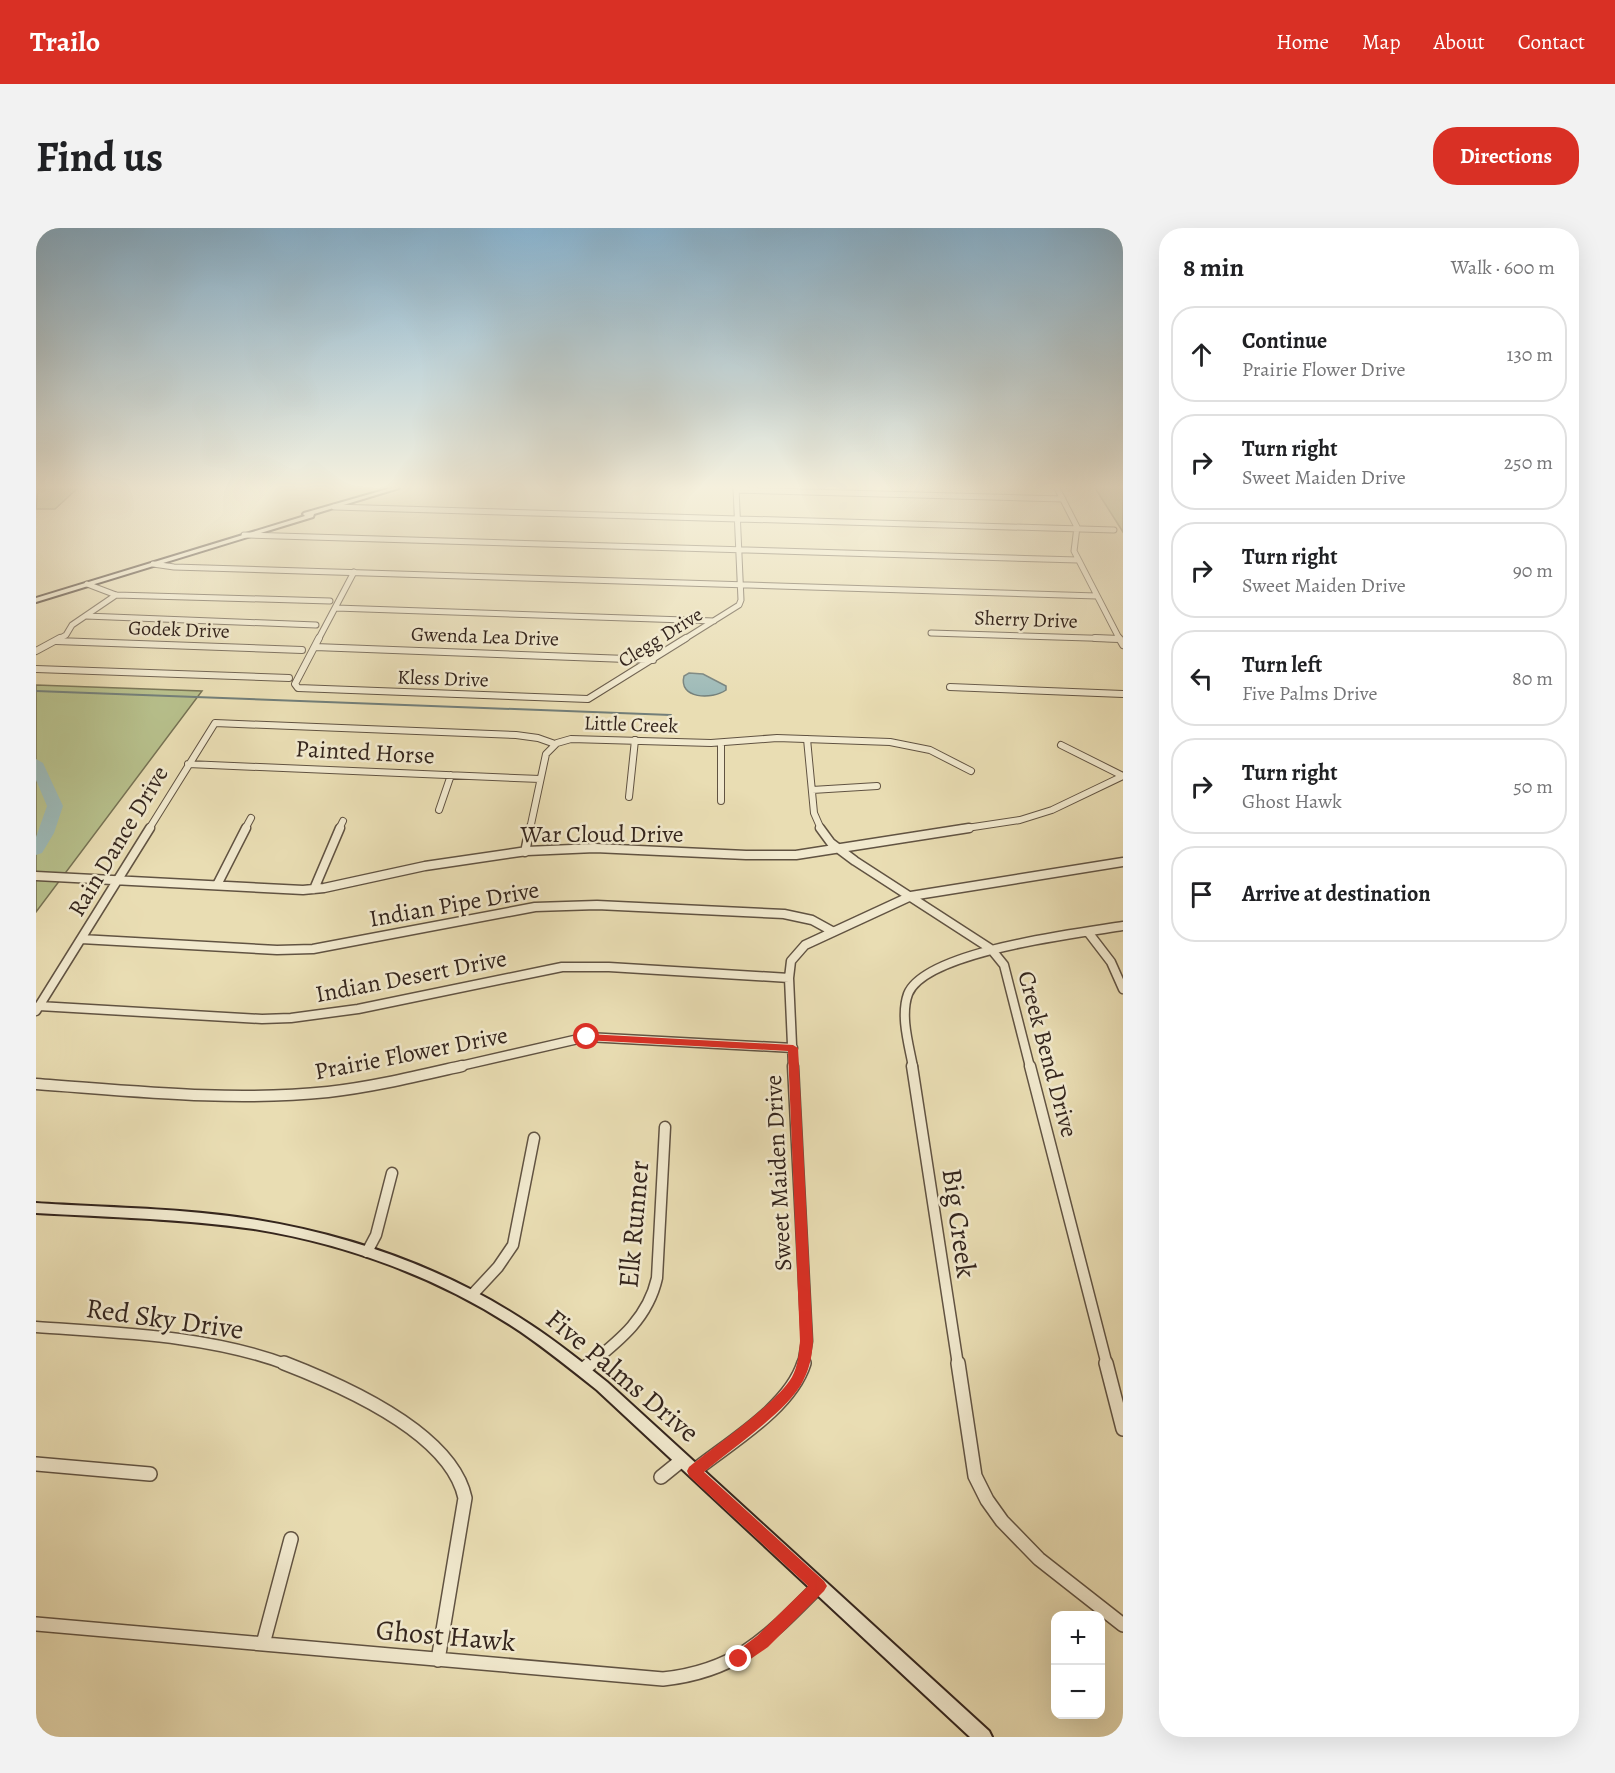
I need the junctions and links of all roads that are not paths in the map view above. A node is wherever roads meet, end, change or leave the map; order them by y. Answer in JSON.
{"nodes":[{"id":1,"x":171,"y":558,"type":"edge"},
{"id":2,"x":738,"y":558,"type":"edge"},
{"id":3,"x":1024,"y":558,"type":"edge"},
{"id":4,"x":1078,"y":560,"type":"joint"},
{"id":5,"x":153,"y":564,"type":"junction"},
{"id":6,"x":354,"y":572,"type":"junction"},
{"id":7,"x":87,"y":584,"type":"junction"},
{"id":8,"x":739,"y":584,"type":"junction"},
{"id":9,"x":116,"y":595,"type":"junction"},
{"id":10,"x":1097,"y":596,"type":"junction"},
{"id":11,"x":36,"y":600,"type":"edge"},
{"id":12,"x":330,"y":602,"type":"dead end"},
{"id":13,"x":336,"y":608,"type":"junction"},
{"id":14,"x":86,"y":616,"type":"junction"},
{"id":15,"x":715,"y":621,"type":"junction"},
{"id":16,"x":316,"y":625,"type":"dead end"},
{"id":17,"x":932,"y":633,"type":"dead end"},
{"id":18,"x":56,"y":641,"type":"junction"},
{"id":19,"x":1121,"y":642,"type":"edge"},
{"id":20,"x":315,"y":646,"type":"junction"},
{"id":21,"x":302,"y":650,"type":"dead end"},
{"id":22,"x":36,"y":651,"type":"edge"},
{"id":23,"x":653,"y":660,"type":"junction"},
{"id":24,"x":36,"y":669,"type":"edge"},
{"id":25,"x":289,"y":678,"type":"dead end"},
{"id":26,"x":950,"y":687,"type":"dead end"},
{"id":27,"x":1123,"y":694,"type":"edge"},
{"id":28,"x":588,"y":699,"type":"joint"},
{"id":29,"x":214,"y":723,"type":"joint"},
{"id":30,"x":807,"y":739,"type":"junction"},
{"id":31,"x":635,"y":740,"type":"junction"},
{"id":32,"x":721,"y":743,"type":"junction"},
{"id":33,"x":555,"y":744,"type":"junction"},
{"id":34,"x":1060,"y":745,"type":"dead end"},
{"id":35,"x":189,"y":764,"type":"junction"},
{"id":36,"x":971,"y":771,"type":"dead end"},
{"id":37,"x":451,"y":775,"type":"junction"},
{"id":38,"x":1123,"y":776,"type":"edge"},
{"id":39,"x":540,"y":779,"type":"junction"},
{"id":40,"x":877,"y":786,"type":"dead end"},
{"id":41,"x":812,"y":790,"type":"junction"},
{"id":42,"x":629,"y":798,"type":"dead end"},
{"id":43,"x":721,"y":801,"type":"dead end"},
{"id":44,"x":439,"y":810,"type":"dead end"},
{"id":45,"x":251,"y":818,"type":"dead end"},
{"id":46,"x":343,"y":821,"type":"dead end"},
{"id":47,"x":837,"y":849,"type":"junction"},
{"id":48,"x":525,"y":852,"type":"junction"},
{"id":49,"x":1123,"y":862,"type":"edge"},
{"id":50,"x":36,"y":876,"type":"edge"},
{"id":51,"x":117,"y":880,"type":"junction"},
{"id":52,"x":216,"y":885,"type":"junction"},
{"id":53,"x":314,"y":889,"type":"junction"},
{"id":54,"x":911,"y":896,"type":"junction"},
{"id":55,"x":1123,"y":926,"type":"edge"},
{"id":56,"x":832,"y":931,"type":"junction"},
{"id":57,"x":1088,"y":932,"type":"junction"},
{"id":58,"x":81,"y":939,"type":"junction"},
{"id":59,"x":991,"y":949,"type":"junction"},
{"id":60,"x":789,"y":978,"type":"junction"},
{"id":61,"x":1123,"y":989,"type":"edge"},
{"id":62,"x":38,"y":1008,"type":"edge"},
{"id":63,"x":793,"y":1048,"type":"junction"},
{"id":64,"x":36,"y":1084,"type":"edge"},
{"id":65,"x":665,"y":1127,"type":"dead end"},
{"id":66,"x":534,"y":1138,"type":"dead end"},
{"id":67,"x":392,"y":1173,"type":"dead end"},
{"id":68,"x":36,"y":1208,"type":"edge"},
{"id":69,"x":367,"y":1252,"type":"junction"},
{"id":70,"x":472,"y":1295,"type":"junction"},
{"id":71,"x":36,"y":1327,"type":"edge"},
{"id":72,"x":584,"y":1370,"type":"junction"},
{"id":73,"x":1123,"y":1429,"type":"edge"},
{"id":74,"x":682,"y":1460,"type":"junction"},
{"id":75,"x":36,"y":1464,"type":"edge"},
{"id":76,"x":694,"y":1471,"type":"junction"},
{"id":77,"x":150,"y":1474,"type":"dead end"},
{"id":78,"x":662,"y":1477,"type":"dead end"},
{"id":79,"x":291,"y":1539,"type":"dead end"},
{"id":80,"x":819,"y":1586,"type":"junction"},
{"id":81,"x":36,"y":1624,"type":"edge"},
{"id":82,"x":1123,"y":1625,"type":"edge"},
{"id":83,"x":263,"y":1644,"type":"junction"},
{"id":84,"x":438,"y":1660,"type":"junction"},
{"id":85,"x":983,"y":1737,"type":"edge"}],
"edges":[{"from":1,"to":5,"type":"street"},
{"from":2,"to":8,"type":"street","name":"Clegg Drive"},
{"from":3,"to":4,"type":"street"},
{"from":4,"to":10,"type":"street"},
{"from":5,"to":6,"type":"street"},
{"from":5,"to":7,"type":"street"},
{"from":6,"to":8,"type":"street"},
{"from":6,"to":13,"type":"street"},
{"from":7,"to":9,"type":"street"},
{"from":7,"to":11,"type":"street"},
{"from":8,"to":10,"type":"street"},
{"from":8,"to":15,"type":"street","name":"Clegg Drive"},
{"from":9,"to":12,"type":"street"},
{"from":9,"to":14,"type":"street","name":"Godek Drive"},
{"from":10,"to":19,"type":"street"},
{"from":13,"to":15,"type":"street"},
{"from":13,"to":20,"type":"street"},
{"from":14,"to":16,"type":"street"},
{"from":14,"to":18,"type":"street","name":"Godek Drive"},
{"from":15,"to":23,"type":"street","name":"Clegg Drive"},
{"from":17,"to":19,"type":"street","name":"Sherry Drive"},
{"from":18,"to":21,"type":"street","name":"Godek Drive"},
{"from":18,"to":22,"type":"street","name":"Godek Drive"},
{"from":20,"to":23,"type":"street","name":"Gwenda Lea Drive"},
{"from":20,"to":28,"type":"street","name":"Kless Drive"},
{"from":23,"to":28,"type":"street","name":"Clegg Drive"},
{"from":24,"to":25,"type":"street"},
{"from":26,"to":27,"type":"street"},
{"from":29,"to":33,"type":"street","name":"Little Creek"},
{"from":29,"to":35,"type":"street","name":"Rain Dance Drive"},
{"from":30,"to":32,"type":"street","name":"Little Creek"},
{"from":30,"to":36,"type":"street","name":"Little Creek"},
{"from":30,"to":41,"type":"street","name":"Creek Bend Drive"},
{"from":31,"to":32,"type":"street","name":"Little Creek"},
{"from":31,"to":33,"type":"street","name":"Little Creek"},
{"from":31,"to":42,"type":"street"},
{"from":32,"to":43,"type":"street"},
{"from":33,"to":39,"type":"street"},
{"from":34,"to":38,"type":"street"},
{"from":35,"to":37,"type":"street","name":"Painted Horse"},
{"from":35,"to":51,"type":"street","name":"Rain Dance Drive"},
{"from":37,"to":39,"type":"street","name":"Painted Horse"},
{"from":37,"to":44,"type":"street"},
{"from":38,"to":47,"type":"street","name":"War Cloud Drive"},
{"from":39,"to":48,"type":"street"},
{"from":40,"to":41,"type":"street"},
{"from":41,"to":47,"type":"street","name":"Creek Bend Drive"},
{"from":45,"to":52,"type":"street"},
{"from":46,"to":53,"type":"street"},
{"from":47,"to":48,"type":"street","name":"War Cloud Drive"},
{"from":47,"to":54,"type":"street","name":"Creek Bend Drive"},
{"from":48,"to":53,"type":"street","name":"War Cloud Drive"},
{"from":49,"to":54,"type":"street","name":"Sweet Maiden Drive"},
{"from":50,"to":51,"type":"street","name":"War Cloud Drive"},
{"from":51,"to":52,"type":"street","name":"War Cloud Drive"},
{"from":51,"to":58,"type":"street","name":"Rain Dance Drive"},
{"from":52,"to":53,"type":"street","name":"War Cloud Drive"},
{"from":54,"to":56,"type":"street","name":"Sweet Maiden Drive"},
{"from":54,"to":59,"type":"street","name":"Creek Bend Drive"},
{"from":55,"to":57,"type":"street","name":"Big Creek"},
{"from":56,"to":58,"type":"street","name":"Indian Pipe Drive"},
{"from":56,"to":60,"type":"street","name":"Sweet Maiden Drive"},
{"from":57,"to":59,"type":"street","name":"Big Creek"},
{"from":57,"to":61,"type":"street"},
{"from":58,"to":62,"type":"street","name":"Rain Dance Drive"},
{"from":59,"to":73,"type":"street","name":"Creek Bend Drive"},
{"from":59,"to":82,"type":"street","name":"Big Creek"},
{"from":60,"to":62,"type":"street","name":"Indian Desert Drive"},
{"from":60,"to":63,"type":"street","name":"Sweet Maiden Drive"},
{"from":63,"to":64,"type":"street","name":"Prairie Flower Drive"},
{"from":63,"to":76,"type":"street","name":"Sweet Maiden Drive"},
{"from":65,"to":72,"type":"street","name":"Elk Runner"},
{"from":66,"to":70,"type":"street"},
{"from":67,"to":69,"type":"street"},
{"from":68,"to":69,"type":"street","name":"Five Palms Drive"},
{"from":69,"to":70,"type":"street","name":"Five Palms Drive"},
{"from":70,"to":72,"type":"street","name":"Five Palms Drive"},
{"from":71,"to":84,"type":"street","name":"Red Sky Drive"},
{"from":72,"to":74,"type":"street","name":"Five Palms Drive"},
{"from":74,"to":76,"type":"street","name":"Five Palms Drive"},
{"from":74,"to":78,"type":"street"},
{"from":75,"to":77,"type":"street"},
{"from":76,"to":80,"type":"street","name":"Five Palms Drive"},
{"from":79,"to":83,"type":"street"},
{"from":80,"to":84,"type":"street","name":"Ghost Hawk"},
{"from":80,"to":85,"type":"street","name":"Five Palms Drive"},
{"from":81,"to":83,"type":"street","name":"Ghost Hawk"},
{"from":83,"to":84,"type":"street","name":"Ghost Hawk"}]}
